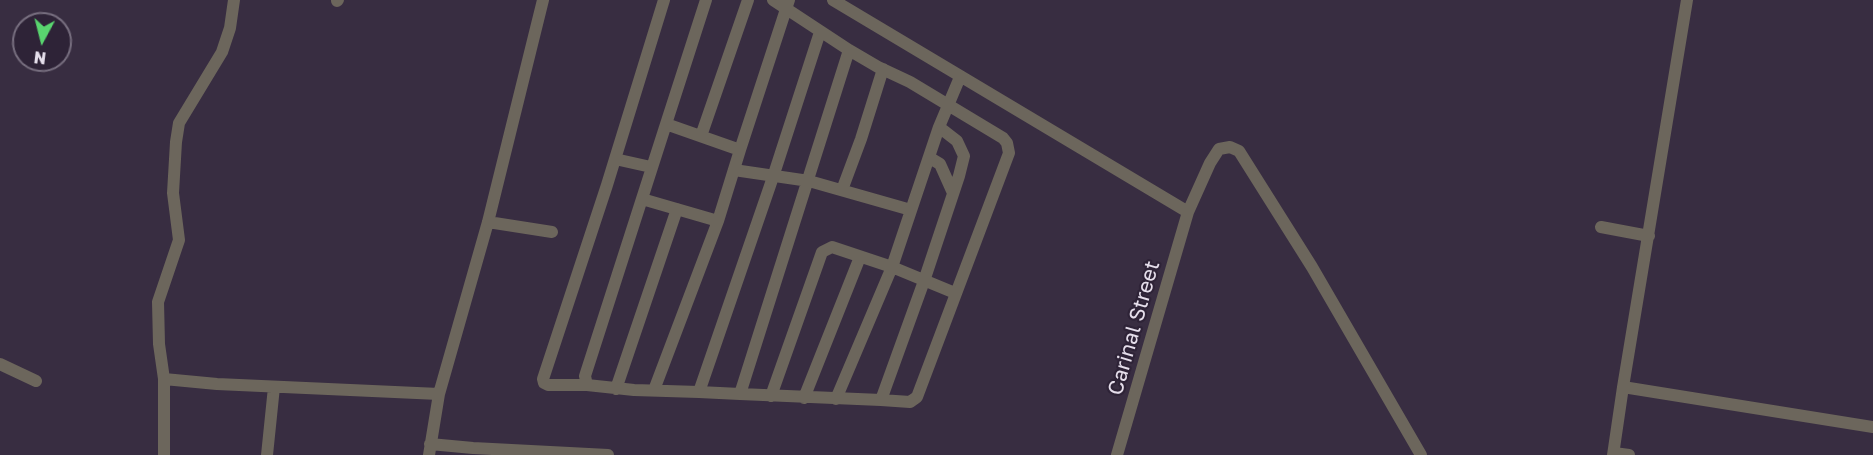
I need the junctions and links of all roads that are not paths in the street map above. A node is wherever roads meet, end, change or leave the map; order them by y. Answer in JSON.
{"nodes":[{"id":1,"x":234,"y":0,"type":"edge"},
{"id":2,"x":543,"y":0,"type":"edge"},
{"id":3,"x":664,"y":0,"type":"edge"},
{"id":4,"x":706,"y":0,"type":"edge"},
{"id":5,"x":748,"y":0,"type":"edge"},
{"id":6,"x":773,"y":0,"type":"edge"},
{"id":7,"x":832,"y":0,"type":"edge"},
{"id":8,"x":1687,"y":0,"type":"edge"},
{"id":9,"x":788,"y":4,"type":"edge"},
{"id":10,"x":820,"y":32,"type":"junction"},
{"id":11,"x":849,"y":50,"type":"junction"},
{"id":12,"x":883,"y":69,"type":"junction"},
{"id":13,"x":960,"y":77,"type":"junction"},
{"id":14,"x":948,"y":104,"type":"junction"},
{"id":15,"x":666,"y":124,"type":"junction"},
{"id":16,"x":939,"y":128,"type":"junction"},
{"id":17,"x":701,"y":136,"type":"junction"},
{"id":18,"x":740,"y":150,"type":"junction"},
{"id":19,"x":930,"y":158,"type":"junction"},
{"id":20,"x":615,"y":159,"type":"junction"},
{"id":21,"x":651,"y":167,"type":"junction"},
{"id":22,"x":734,"y":170,"type":"junction"},
{"id":23,"x":773,"y":177,"type":"junction"},
{"id":24,"x":809,"y":181,"type":"junction"},
{"id":25,"x":842,"y":190,"type":"junction"},
{"id":26,"x":953,"y":193,"type":"junction"},
{"id":27,"x":642,"y":199,"type":"junction"},
{"id":28,"x":677,"y":209,"type":"junction"},
{"id":29,"x":910,"y":210,"type":"junction"},
{"id":30,"x":1188,"y":212,"type":"junction"},
{"id":31,"x":718,"y":221,"type":"junction"},
{"id":32,"x":488,"y":222,"type":"junction"},
{"id":33,"x":1601,"y":227,"type":"dead end"},
{"id":34,"x":552,"y":232,"type":"dead end"},
{"id":35,"x":1648,"y":236,"type":"junction"},
{"id":36,"x":860,"y":257,"type":"junction"},
{"id":37,"x":892,"y":267,"type":"junction"},
{"id":38,"x":924,"y":281,"type":"junction"},
{"id":39,"x":955,"y":293,"type":"junction"},
{"id":40,"x":0,"y":364,"type":"edge"},
{"id":41,"x":164,"y":379,"type":"junction"},
{"id":42,"x":36,"y":381,"type":"dead end"},
{"id":43,"x":587,"y":385,"type":"junction"},
{"id":44,"x":273,"y":387,"type":"junction"},
{"id":45,"x":1623,"y":387,"type":"junction"},
{"id":46,"x":616,"y":388,"type":"junction"},
{"id":47,"x":654,"y":390,"type":"junction"},
{"id":48,"x":699,"y":392,"type":"junction"},
{"id":49,"x":439,"y":394,"type":"junction"},
{"id":50,"x":740,"y":394,"type":"junction"},
{"id":51,"x":771,"y":396,"type":"junction"},
{"id":52,"x":804,"y":398,"type":"junction"},
{"id":53,"x":836,"y":399,"type":"junction"},
{"id":54,"x":880,"y":400,"type":"junction"},
{"id":55,"x":1873,"y":427,"type":"edge"},
{"id":56,"x":430,"y":449,"type":"edge"},
{"id":57,"x":1613,"y":454,"type":"edge"},
{"id":58,"x":164,"y":455,"type":"edge"},
{"id":59,"x":267,"y":455,"type":"edge"},
{"id":60,"x":608,"y":455,"type":"edge"},
{"id":61,"x":1118,"y":455,"type":"edge"},
{"id":62,"x":1420,"y":455,"type":"edge"},
{"id":63,"x":1629,"y":455,"type":"edge"}],
"edges":[{"from":1,"to":41,"type":"street"},
{"from":2,"to":32,"type":"street"},
{"from":3,"to":20,"type":"street"},
{"from":4,"to":15,"type":"street"},
{"from":5,"to":17,"type":"street"},
{"from":6,"to":9,"type":"street"},
{"from":7,"to":13,"type":"street"},
{"from":8,"to":35,"type":"street"},
{"from":9,"to":10,"type":"street"},
{"from":9,"to":18,"type":"street"},
{"from":10,"to":11,"type":"street"},
{"from":10,"to":23,"type":"street"},
{"from":11,"to":12,"type":"street"},
{"from":11,"to":24,"type":"street"},
{"from":12,"to":14,"type":"street"},
{"from":12,"to":25,"type":"street"},
{"from":13,"to":14,"type":"street"},
{"from":13,"to":30,"type":"street"},
{"from":14,"to":16,"type":"street"},
{"from":14,"to":39,"type":"street"},
{"from":15,"to":17,"type":"street"},
{"from":15,"to":21,"type":"street"},
{"from":16,"to":19,"type":"street"},
{"from":16,"to":26,"type":"street"},
{"from":17,"to":18,"type":"street"},
{"from":18,"to":22,"type":"street"},
{"from":19,"to":26,"type":"street"},
{"from":19,"to":29,"type":"street"},
{"from":20,"to":21,"type":"street"},
{"from":20,"to":43,"type":"street"},
{"from":21,"to":27,"type":"street"},
{"from":22,"to":23,"type":"street"},
{"from":22,"to":31,"type":"street"},
{"from":23,"to":24,"type":"street"},
{"from":23,"to":48,"type":"street"},
{"from":24,"to":25,"type":"street"},
{"from":24,"to":50,"type":"street"},
{"from":25,"to":29,"type":"street"},
{"from":26,"to":38,"type":"street"},
{"from":27,"to":28,"type":"street"},
{"from":27,"to":43,"type":"street"},
{"from":28,"to":31,"type":"street"},
{"from":28,"to":46,"type":"street"},
{"from":29,"to":37,"type":"street"},
{"from":30,"to":61,"type":"street","name":"Carinal Street"},
{"from":30,"to":62,"type":"street","name":"Carinal Street"},
{"from":31,"to":47,"type":"street"},
{"from":32,"to":34,"type":"street"},
{"from":32,"to":49,"type":"street"},
{"from":33,"to":35,"type":"street"},
{"from":35,"to":45,"type":"street"},
{"from":36,"to":37,"type":"street"},
{"from":36,"to":51,"type":"street"},
{"from":36,"to":52,"type":"street"},
{"from":37,"to":38,"type":"street"},
{"from":37,"to":53,"type":"street"},
{"from":38,"to":39,"type":"street"},
{"from":38,"to":54,"type":"street"},
{"from":39,"to":54,"type":"street"},
{"from":40,"to":42,"type":"street"},
{"from":41,"to":44,"type":"street"},
{"from":41,"to":58,"type":"street"},
{"from":43,"to":46,"type":"street"},
{"from":44,"to":49,"type":"street"},
{"from":44,"to":59,"type":"street"},
{"from":45,"to":55,"type":"street"},
{"from":45,"to":57,"type":"street"},
{"from":46,"to":47,"type":"street"},
{"from":47,"to":48,"type":"street"},
{"from":48,"to":50,"type":"street"},
{"from":49,"to":56,"type":"street"},
{"from":50,"to":51,"type":"street"},
{"from":51,"to":52,"type":"street"},
{"from":52,"to":53,"type":"street"},
{"from":53,"to":54,"type":"street"},
{"from":56,"to":60,"type":"street"},
{"from":57,"to":63,"type":"street"}]}
